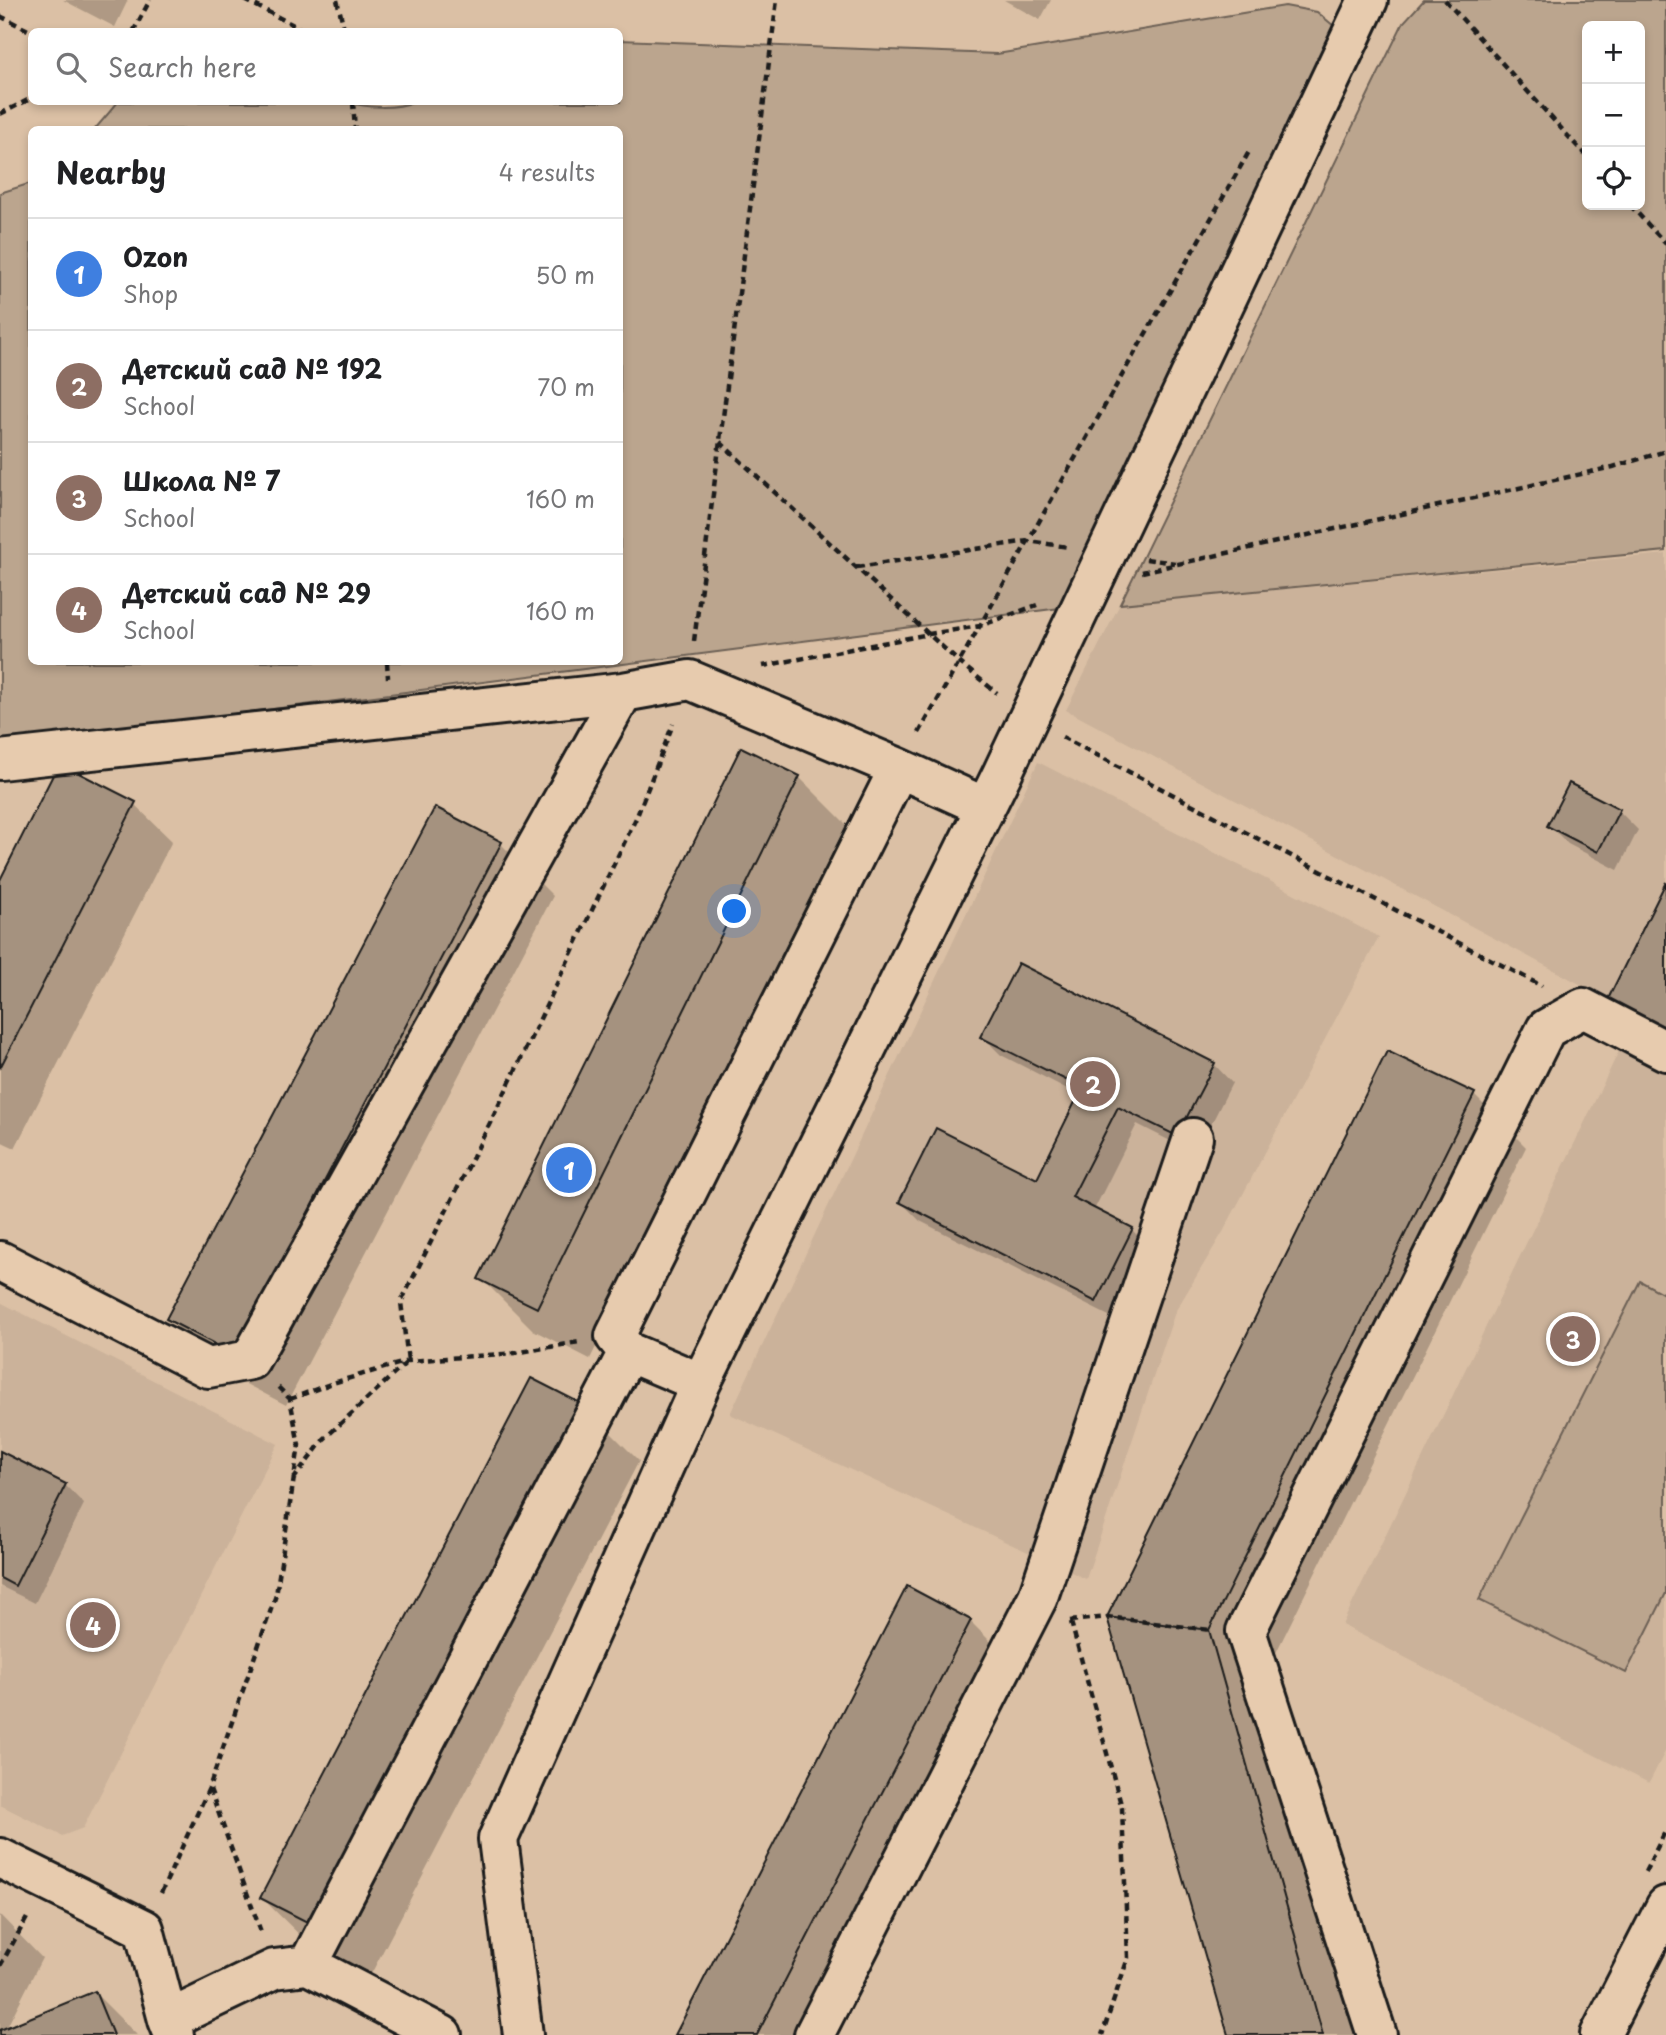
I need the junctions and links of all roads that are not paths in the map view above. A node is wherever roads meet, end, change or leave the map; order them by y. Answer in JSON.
{"nodes":[{"id":1,"x":1368,"y":0,"type":"edge"},
{"id":2,"x":623,"y":692,"type":"junction"},
{"id":3,"x":0,"y":760,"type":"edge"},
{"id":4,"x":899,"y":768,"type":"junction"},
{"id":5,"x":985,"y":807,"type":"junction"},
{"id":6,"x":1666,"y":1051,"type":"edge"},
{"id":7,"x":1193,"y":1138,"type":"dead end"},
{"id":8,"x":0,"y":1261,"type":"edge"},
{"id":9,"x":621,"y":1344,"type":"junction"},
{"id":10,"x":701,"y":1383,"type":"junction"},
{"id":11,"x":0,"y":1858,"type":"edge"},
{"id":12,"x":1666,"y":1906,"type":"edge"},
{"id":13,"x":291,"y":1967,"type":"junction"},
{"id":14,"x":171,"y":2028,"type":"edge"},
{"id":15,"x":442,"y":2035,"type":"edge"},
{"id":16,"x":523,"y":2035,"type":"edge"},
{"id":17,"x":814,"y":2035,"type":"edge"},
{"id":18,"x":1377,"y":2035,"type":"edge"},
{"id":19,"x":1601,"y":2035,"type":"edge"}],
"edges":[{"from":1,"to":5,"type":"street"},
{"from":2,"to":3,"type":"street"},
{"from":2,"to":4,"type":"street"},
{"from":2,"to":8,"type":"street"},
{"from":4,"to":5,"type":"street"},
{"from":4,"to":9,"type":"street"},
{"from":5,"to":10,"type":"street"},
{"from":6,"to":18,"type":"street"},
{"from":7,"to":17,"type":"street"},
{"from":9,"to":10,"type":"street"},
{"from":9,"to":13,"type":"street"},
{"from":10,"to":16,"type":"street"},
{"from":11,"to":14,"type":"street"},
{"from":12,"to":19,"type":"street"},
{"from":13,"to":14,"type":"street"},
{"from":13,"to":15,"type":"street"}]}
